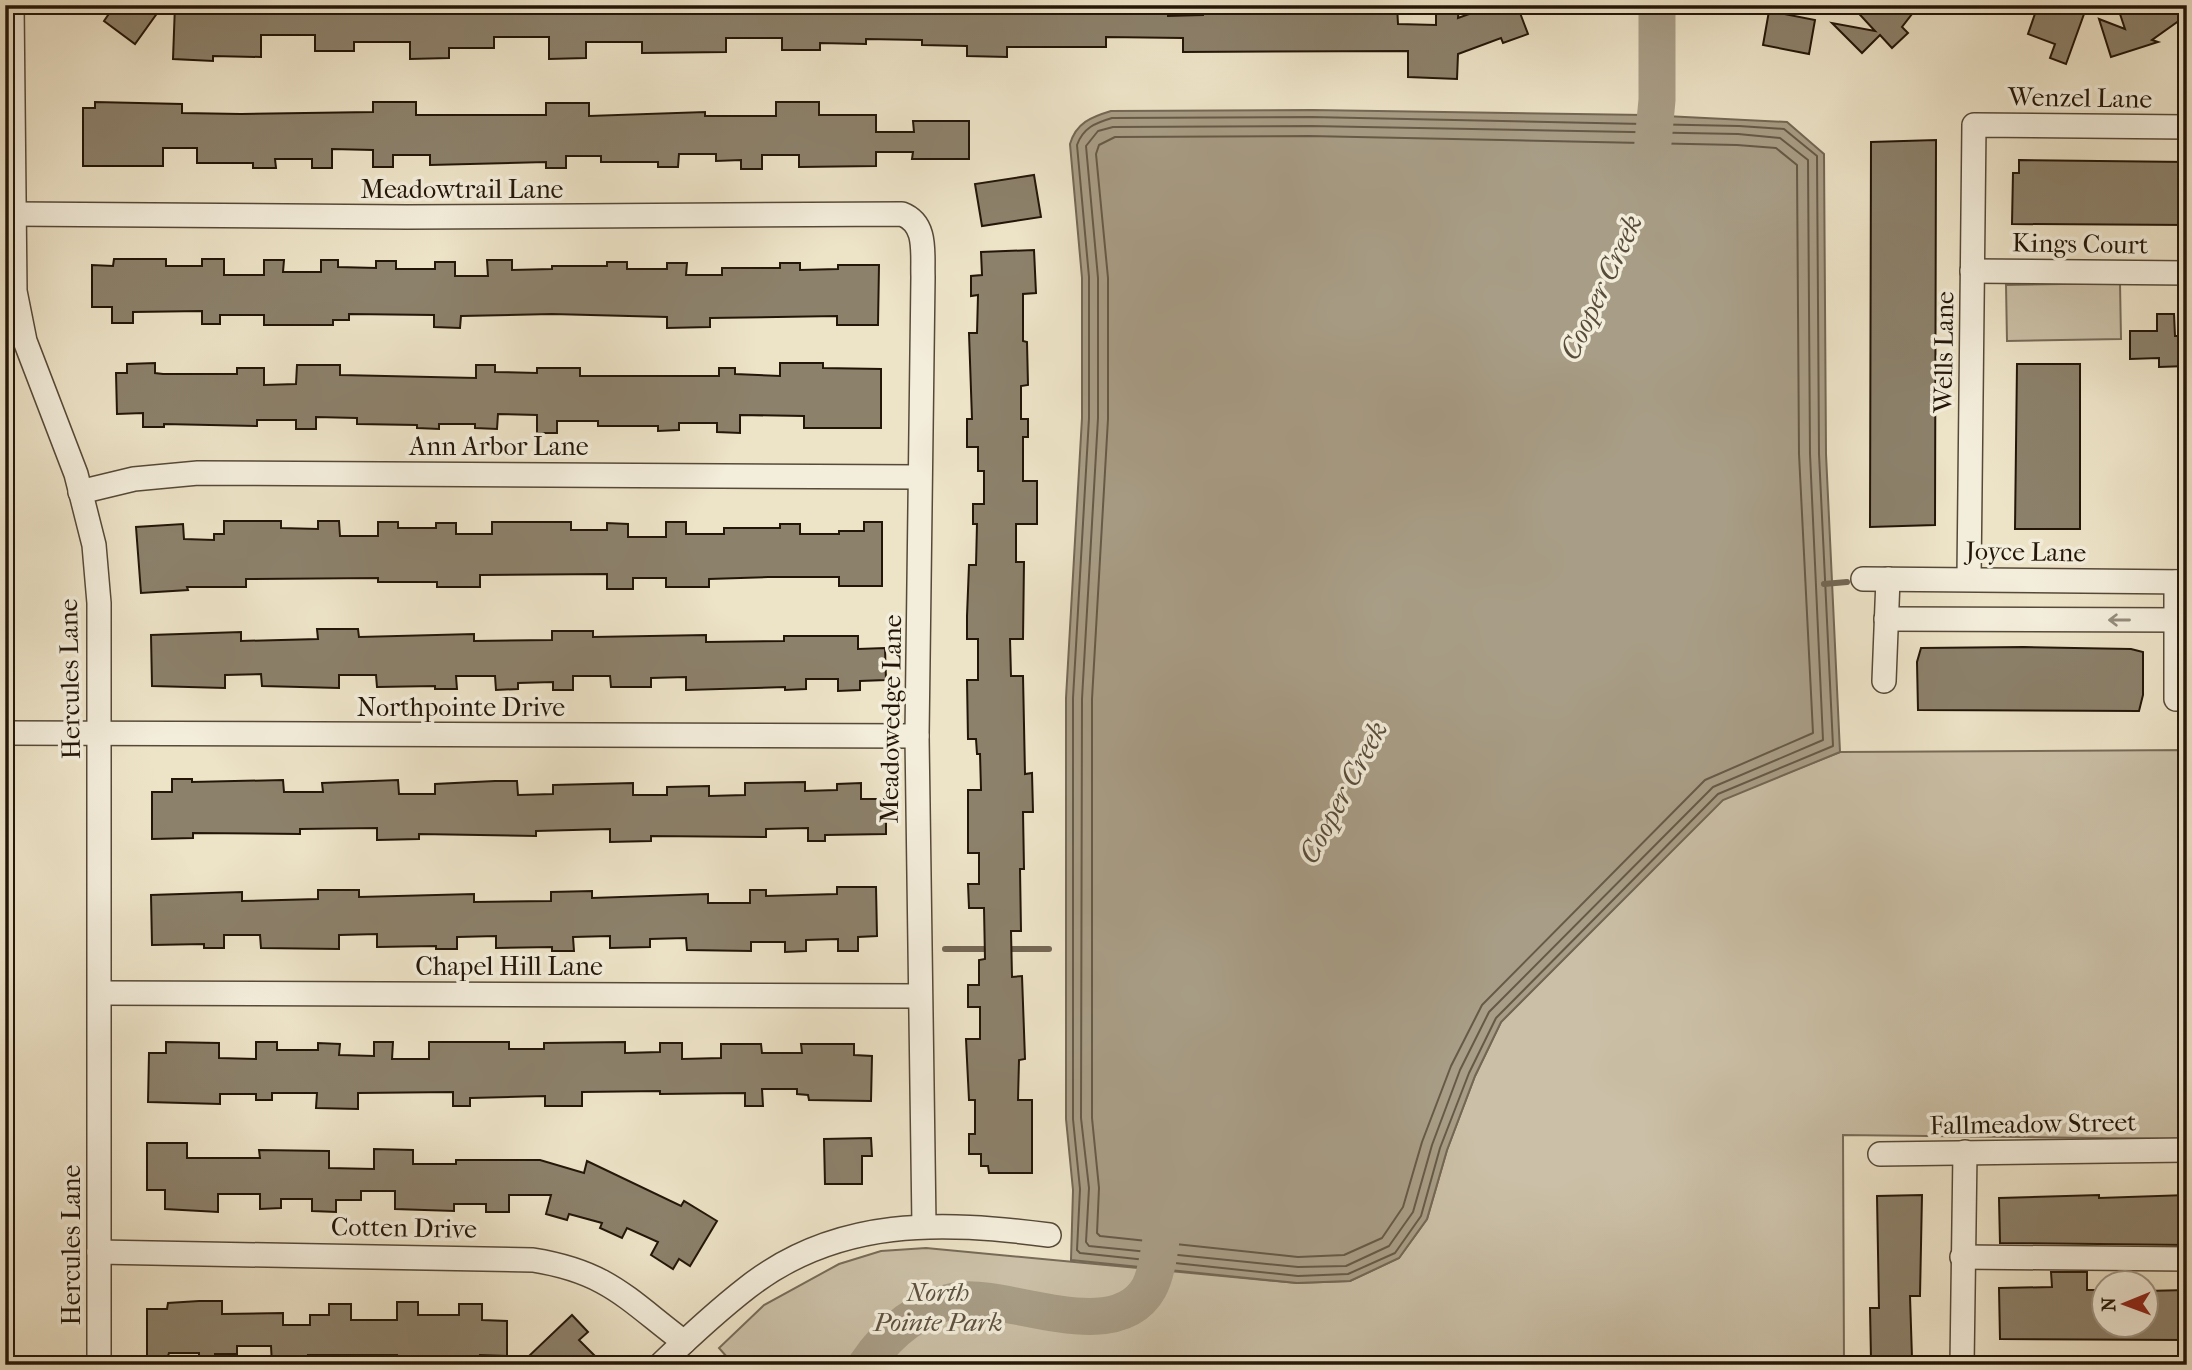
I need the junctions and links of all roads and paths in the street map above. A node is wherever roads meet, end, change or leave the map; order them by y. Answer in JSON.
{"nodes":[{"id":1,"x":12,"y":5,"type":"edge"},
{"id":2,"x":1974,"y":125,"type":"joint"},
{"id":3,"x":2187,"y":127,"type":"edge"},
{"id":4,"x":12,"y":214,"type":"junction"},
{"id":5,"x":911,"y":217,"type":"joint"},
{"id":6,"x":1972,"y":271,"type":"junction"},
{"id":7,"x":2187,"y":273,"type":"edge"},
{"id":8,"x":919,"y":477,"type":"junction"},
{"id":9,"x":80,"y":492,"type":"junction"},
{"id":10,"x":1969,"y":578,"type":"junction"},
{"id":11,"x":1863,"y":579,"type":"dead end"},
{"id":12,"x":1888,"y":579,"type":"junction"},
{"id":13,"x":2182,"y":582,"type":"edge"},
{"id":14,"x":1886,"y":619,"type":"junction"},
{"id":15,"x":2182,"y":620,"type":"edge"},
{"id":16,"x":1884,"y":681,"type":"dead end"},
{"id":17,"x":2176,"y":699,"type":"dead end"},
{"id":18,"x":5,"y":733,"type":"edge"},
{"id":19,"x":100,"y":734,"type":"junction"},
{"id":20,"x":917,"y":736,"type":"junction"},
{"id":21,"x":100,"y":993,"type":"junction"},
{"id":22,"x":918,"y":996,"type":"junction"},
{"id":23,"x":2187,"y":1150,"type":"edge"},
{"id":24,"x":1965,"y":1152,"type":"junction"},
{"id":25,"x":1880,"y":1154,"type":"dead end"},
{"id":26,"x":924,"y":1224,"type":"junction"},
{"id":27,"x":1049,"y":1235,"type":"dead end"},
{"id":28,"x":99,"y":1252,"type":"junction"},
{"id":29,"x":1962,"y":1257,"type":"junction"},
{"id":30,"x":2187,"y":1259,"type":"edge"},
{"id":31,"x":684,"y":1342,"type":"junction"},
{"id":32,"x":99,"y":1365,"type":"edge"},
{"id":33,"x":660,"y":1365,"type":"edge"},
{"id":34,"x":1962,"y":1365,"type":"edge"}],
"edges":[{"from":1,"to":4,"type":"street","name":"Hercules Lane"},
{"from":2,"to":3,"type":"street","name":"Wenzel Lane"},
{"from":2,"to":6,"type":"street","name":"Wells Lane"},
{"from":4,"to":5,"type":"street","name":"Meadowtrail Lane"},
{"from":4,"to":9,"type":"street","name":"Hercules Lane"},
{"from":5,"to":8,"type":"street","name":"Meadowedge Lane"},
{"from":6,"to":7,"type":"street","name":"Kings Court"},
{"from":6,"to":10,"type":"street","name":"Wells Lane"},
{"from":8,"to":9,"type":"street","name":"Ann Arbor Lane"},
{"from":8,"to":20,"type":"street","name":"Meadowedge Lane"},
{"from":9,"to":19,"type":"street","name":"Hercules Lane"},
{"from":10,"to":12,"type":"street","name":"Joyce Lane"},
{"from":10,"to":13,"type":"street","name":"Joyce Lane"},
{"from":11,"to":12,"type":"street","name":"Joyce Lane"},
{"from":12,"to":14,"type":"street"},
{"from":13,"to":15,"type":"street"},
{"from":15,"to":14,"type":"street","one_way":true},
{"from":14,"to":16,"type":"street"},
{"from":15,"to":17,"type":"street"},
{"from":18,"to":19,"type":"street","name":"Northpointe Drive"},
{"from":19,"to":20,"type":"street","name":"Northpointe Drive"},
{"from":19,"to":21,"type":"street","name":"Hercules Lane"},
{"from":20,"to":22,"type":"street","name":"Meadowedge Lane"},
{"from":21,"to":22,"type":"street","name":"Chapel Hill Lane"},
{"from":21,"to":28,"type":"street","name":"Hercules Lane"},
{"from":22,"to":26,"type":"street","name":"Meadowedge Lane"},
{"from":23,"to":24,"type":"street","name":"Fallmeadow Street"},
{"from":24,"to":25,"type":"street","name":"Fallmeadow Street"},
{"from":24,"to":29,"type":"street"},
{"from":26,"to":27,"type":"street"},
{"from":26,"to":31,"type":"street"},
{"from":28,"to":31,"type":"street","name":"Cotten Drive"},
{"from":28,"to":32,"type":"street","name":"Hercules Lane"},
{"from":29,"to":30,"type":"street"},
{"from":29,"to":34,"type":"street"},
{"from":31,"to":33,"type":"street"}]}
